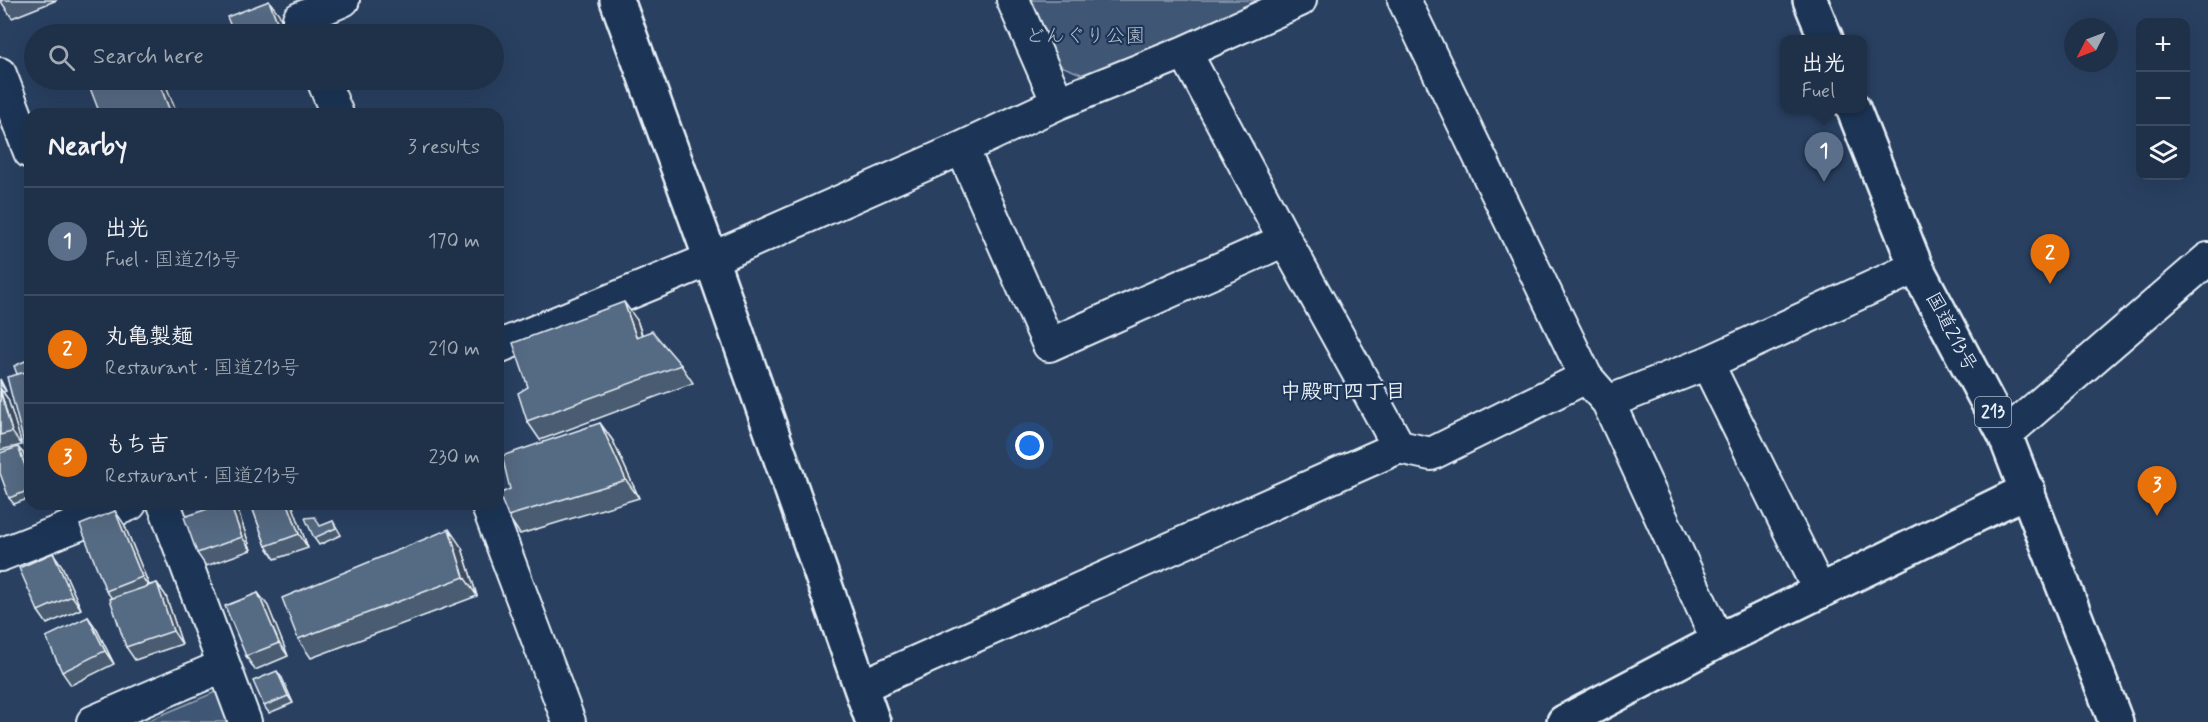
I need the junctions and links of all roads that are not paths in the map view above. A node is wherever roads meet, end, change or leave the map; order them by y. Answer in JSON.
{"nodes":[{"id":1,"x":344,"y":0,"type":"edge"},
{"id":2,"x":617,"y":0,"type":"edge"},
{"id":3,"x":1013,"y":0,"type":"edge"},
{"id":4,"x":1300,"y":0,"type":"edge"},
{"id":5,"x":1404,"y":0,"type":"edge"},
{"id":6,"x":1810,"y":0,"type":"edge"},
{"id":7,"x":299,"y":18,"type":"edge"},
{"id":8,"x":1824,"y":35,"type":"edge"},
{"id":9,"x":1185,"y":52,"type":"junction"},
{"id":10,"x":0,"y":74,"type":"edge"},
{"id":11,"x":327,"y":90,"type":"edge"},
{"id":12,"x":1058,"y":103,"type":"junction"},
{"id":13,"x":335,"y":108,"type":"edge"},
{"id":14,"x":1855,"y":113,"type":"edge"},
{"id":15,"x":24,"y":136,"type":"edge"},
{"id":16,"x":962,"y":148,"type":"junction"},
{"id":17,"x":1285,"y":240,"type":"junction"},
{"id":18,"x":711,"y":259,"type":"junction"},
{"id":19,"x":2208,"y":259,"type":"edge"},
{"id":20,"x":1916,"y":267,"type":"junction"},
{"id":21,"x":504,"y":345,"type":"edge"},
{"id":22,"x":1707,"y":363,"type":"junction"},
{"id":23,"x":1586,"y":377,"type":"junction"},
{"id":24,"x":1608,"y":402,"type":"junction"},
{"id":25,"x":2005,"y":435,"type":"junction"},
{"id":26,"x":1399,"y":447,"type":"junction"},
{"id":27,"x":2028,"y":490,"type":"junction"},
{"id":28,"x":115,"y":510,"type":"edge"},
{"id":29,"x":166,"y":510,"type":"edge"},
{"id":30,"x":490,"y":510,"type":"edge"},
{"id":31,"x":0,"y":555,"type":"edge"},
{"id":32,"x":1820,"y":592,"type":"junction"},
{"id":33,"x":1718,"y":641,"type":"junction"},
{"id":34,"x":223,"y":666,"type":"junction"},
{"id":35,"x":862,"y":686,"type":"junction"},
{"id":36,"x":93,"y":722,"type":"edge"},
{"id":37,"x":245,"y":722,"type":"edge"},
{"id":38,"x":569,"y":722,"type":"edge"},
{"id":39,"x":873,"y":722,"type":"edge"},
{"id":40,"x":1564,"y":722,"type":"edge"},
{"id":41,"x":2116,"y":722,"type":"edge"}],
"edges":[{"from":1,"to":7,"type":"street"},
{"from":2,"to":18,"type":"main road"},
{"from":3,"to":12,"type":"street"},
{"from":4,"to":9,"type":"street"},
{"from":5,"to":23,"type":"street"},
{"from":6,"to":8,"type":"main road"},
{"from":9,"to":12,"type":"street"},
{"from":9,"to":17,"type":"street"},
{"from":10,"to":15,"type":"street"},
{"from":11,"to":13,"type":"street"},
{"from":12,"to":16,"type":"street"},
{"from":14,"to":20,"type":"main road","name":"国道213号","number":"213"},
{"from":16,"to":17,"type":"street"},
{"from":16,"to":18,"type":"street"},
{"from":17,"to":26,"type":"street"},
{"from":18,"to":21,"type":"street"},
{"from":18,"to":35,"type":"main road"},
{"from":19,"to":25,"type":"street"},
{"from":20,"to":22,"type":"street"},
{"from":20,"to":25,"type":"main road","name":"国道213号","number":"213"},
{"from":22,"to":24,"type":"street"},
{"from":22,"to":32,"type":"street"},
{"from":23,"to":24,"type":"street"},
{"from":23,"to":26,"type":"street"},
{"from":24,"to":33,"type":"street"},
{"from":25,"to":27,"type":"main road","name":"国道213号","number":"213"},
{"from":26,"to":35,"type":"street"},
{"from":27,"to":32,"type":"main road"},
{"from":27,"to":41,"type":"main road","name":"国道213号","number":"213"},
{"from":28,"to":31,"type":"street"},
{"from":29,"to":34,"type":"street"},
{"from":30,"to":38,"type":"street"},
{"from":32,"to":33,"type":"main road"},
{"from":33,"to":40,"type":"main road"},
{"from":34,"to":36,"type":"street"},
{"from":34,"to":37,"type":"street"},
{"from":35,"to":39,"type":"main road"}]}
